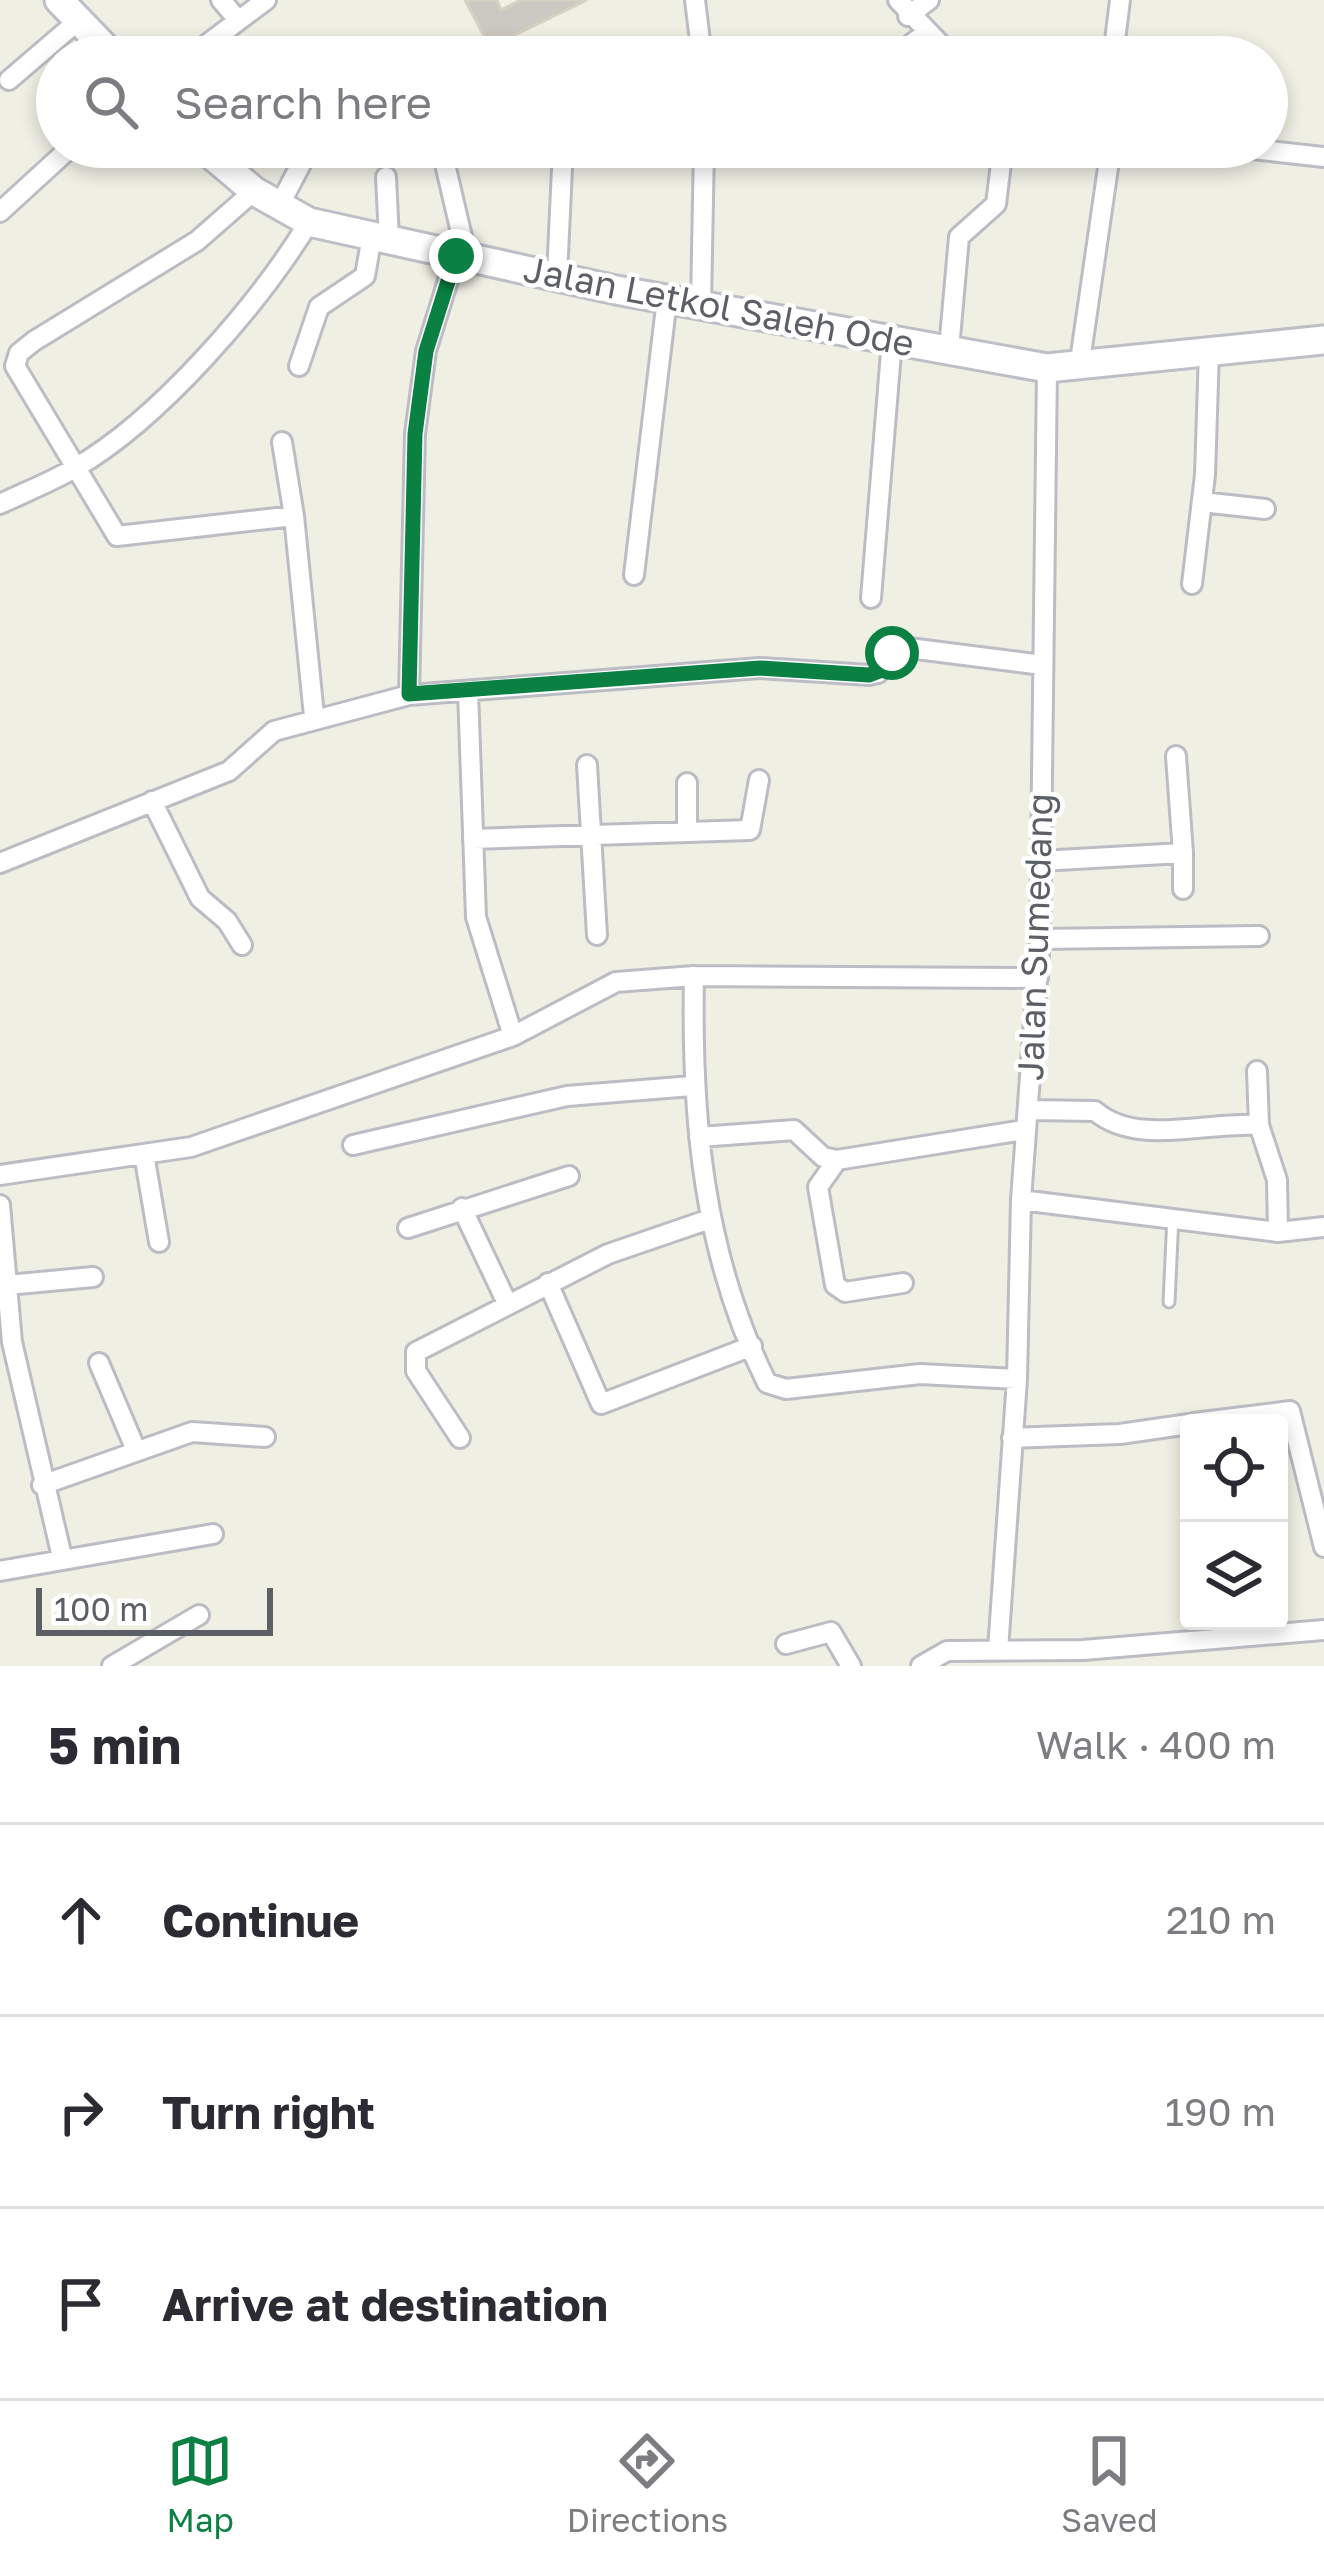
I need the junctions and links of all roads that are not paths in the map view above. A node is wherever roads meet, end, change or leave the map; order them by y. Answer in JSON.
{"nodes":[{"id":1,"x":59,"y":0,"type":"edge"},
{"id":2,"x":221,"y":0,"type":"edge"},
{"id":3,"x":266,"y":0,"type":"edge"},
{"id":4,"x":695,"y":0,"type":"edge"},
{"id":5,"x":928,"y":0,"type":"edge"},
{"id":6,"x":1120,"y":0,"type":"edge"},
{"id":7,"x":903,"y":8,"type":"edge"},
{"id":8,"x":79,"y":20,"type":"junction"},
{"id":9,"x":238,"y":20,"type":"junction"},
{"id":10,"x":926,"y":33,"type":"junction"},
{"id":11,"x":60,"y":36,"type":"edge"},
{"id":12,"x":94,"y":36,"type":"edge"},
{"id":13,"x":217,"y":36,"type":"edge"},
{"id":14,"x":699,"y":36,"type":"edge"},
{"id":15,"x":922,"y":36,"type":"edge"},
{"id":16,"x":931,"y":36,"type":"edge"},
{"id":17,"x":1115,"y":36,"type":"edge"},
{"id":18,"x":36,"y":57,"type":"edge"},
{"id":19,"x":9,"y":80,"type":"dead end"},
{"id":20,"x":1288,"y":155,"type":"edge"},
{"id":21,"x":1324,"y":157,"type":"edge"},
{"id":22,"x":47,"y":168,"type":"edge"},
{"id":23,"x":227,"y":168,"type":"edge"},
{"id":24,"x":299,"y":168,"type":"edge"},
{"id":25,"x":445,"y":168,"type":"edge"},
{"id":26,"x":562,"y":168,"type":"edge"},
{"id":27,"x":704,"y":168,"type":"edge"},
{"id":28,"x":1000,"y":168,"type":"edge"},
{"id":29,"x":1108,"y":168,"type":"edge"},
{"id":30,"x":386,"y":177,"type":"dead end"},
{"id":31,"x":254,"y":191,"type":"junction"},
{"id":32,"x":279,"y":206,"type":"junction"},
{"id":33,"x":0,"y":212,"type":"edge"},
{"id":34,"x":309,"y":222,"type":"junction"},
{"id":35,"x":380,"y":238,"type":"junction"},
{"id":36,"x":461,"y":257,"type":"junction"},
{"id":37,"x":556,"y":275,"type":"junction"},
{"id":38,"x":668,"y":299,"type":"junction"},
{"id":39,"x":701,"y":305,"type":"junction"},
{"id":40,"x":892,"y":340,"type":"junction"},
{"id":41,"x":1324,"y":340,"type":"edge"},
{"id":42,"x":950,"y":349,"type":"junction"},
{"id":43,"x":1209,"y":351,"type":"junction"},
{"id":44,"x":298,"y":367,"type":"dead end"},
{"id":45,"x":1047,"y":368,"type":"junction"},
{"id":46,"x":1079,"y":368,"type":"junction"},
{"id":47,"x":281,"y":442,"type":"dead end"},
{"id":48,"x":78,"y":467,"type":"junction"},
{"id":49,"x":1202,"y":502,"type":"junction"},
{"id":50,"x":0,"y":504,"type":"edge"},
{"id":51,"x":1265,"y":509,"type":"dead end"},
{"id":52,"x":294,"y":516,"type":"junction"},
{"id":53,"x":634,"y":575,"type":"dead end"},
{"id":54,"x":1192,"y":584,"type":"dead end"},
{"id":55,"x":872,"y":598,"type":"dead end"},
{"id":56,"x":1042,"y":664,"type":"junction"},
{"id":57,"x":468,"y":691,"type":"junction"},
{"id":58,"x":409,"y":694,"type":"junction"},
{"id":59,"x":314,"y":716,"type":"junction"},
{"id":60,"x":1176,"y":755,"type":"dead end"},
{"id":61,"x":587,"y":765,"type":"dead end"},
{"id":62,"x":759,"y":780,"type":"dead end"},
{"id":63,"x":687,"y":783,"type":"dead end"},
{"id":64,"x":152,"y":801,"type":"junction"},
{"id":65,"x":687,"y":832,"type":"junction"},
{"id":66,"x":593,"y":833,"type":"junction"},
{"id":67,"x":473,"y":839,"type":"junction"},
{"id":68,"x":1183,"y":853,"type":"junction"},
{"id":69,"x":1040,"y":861,"type":"junction"},
{"id":70,"x":0,"y":863,"type":"edge"},
{"id":71,"x":1183,"y":889,"type":"dead end"},
{"id":72,"x":597,"y":935,"type":"dead end"},
{"id":73,"x":1259,"y":936,"type":"dead end"},
{"id":74,"x":1040,"y":939,"type":"junction"},
{"id":75,"x":242,"y":945,"type":"dead end"},
{"id":76,"x":694,"y":976,"type":"junction"},
{"id":77,"x":1038,"y":977,"type":"junction"},
{"id":78,"x":513,"y":1036,"type":"junction"},
{"id":79,"x":1257,"y":1070,"type":"dead end"},
{"id":80,"x":692,"y":1086,"type":"junction"},
{"id":81,"x":1026,"y":1120,"type":"junction"},
{"id":82,"x":1259,"y":1125,"type":"junction"},
{"id":83,"x":699,"y":1137,"type":"junction"},
{"id":84,"x":353,"y":1145,"type":"dead end"},
{"id":85,"x":144,"y":1154,"type":"junction"},
{"id":86,"x":836,"y":1160,"type":"junction"},
{"id":87,"x":0,"y":1175,"type":"edge"},
{"id":88,"x":568,"y":1176,"type":"dead end"},
{"id":89,"x":1021,"y":1200,"type":"junction"},
{"id":90,"x":0,"y":1204,"type":"edge"},
{"id":91,"x":462,"y":1208,"type":"junction"},
{"id":92,"x":1173,"y":1216,"type":"junction"},
{"id":93,"x":707,"y":1220,"type":"junction"},
{"id":94,"x":1324,"y":1227,"type":"edge"},
{"id":95,"x":408,"y":1228,"type":"dead end"},
{"id":96,"x":1278,"y":1232,"type":"junction"},
{"id":97,"x":159,"y":1242,"type":"dead end"},
{"id":98,"x":93,"y":1277,"type":"dead end"},
{"id":99,"x":548,"y":1283,"type":"junction"},
{"id":100,"x":903,"y":1283,"type":"dead end"},
{"id":101,"x":7,"y":1285,"type":"junction"},
{"id":102,"x":1169,"y":1302,"type":"dead end"},
{"id":103,"x":507,"y":1303,"type":"junction"},
{"id":104,"x":6,"y":1343,"type":"edge"},
{"id":105,"x":752,"y":1346,"type":"junction"},
{"id":106,"x":99,"y":1363,"type":"dead end"},
{"id":107,"x":1017,"y":1379,"type":"junction"},
{"id":108,"x":1265,"y":1414,"type":"edge"},
{"id":109,"x":1180,"y":1425,"type":"edge"},
{"id":110,"x":265,"y":1437,"type":"dead end"},
{"id":111,"x":460,"y":1438,"type":"dead end"},
{"id":112,"x":1012,"y":1438,"type":"junction"},
{"id":113,"x":136,"y":1450,"type":"junction"},
{"id":114,"x":43,"y":1485,"type":"junction"},
{"id":115,"x":213,"y":1534,"type":"dead end"},
{"id":116,"x":1324,"y":1546,"type":"edge"},
{"id":117,"x":62,"y":1557,"type":"junction"},
{"id":118,"x":0,"y":1571,"type":"edge"},
{"id":119,"x":199,"y":1615,"type":"dead end"},
{"id":120,"x":1324,"y":1630,"type":"edge"},
{"id":121,"x":1208,"y":1642,"type":"junction"},
{"id":122,"x":786,"y":1644,"type":"dead end"},
{"id":123,"x":998,"y":1650,"type":"junction"},
{"id":124,"x":1084,"y":1658,"type":"edge"},
{"id":125,"x":112,"y":1666,"type":"edge"},
{"id":126,"x":851,"y":1666,"type":"edge"},
{"id":127,"x":921,"y":1666,"type":"edge"},
{"id":128,"x":1209,"y":1666,"type":"edge"}],
"edges":[{"from":1,"to":8,"type":"street"},
{"from":2,"to":9,"type":"street"},
{"from":3,"to":9,"type":"street"},
{"from":4,"to":14,"type":"street"},
{"from":5,"to":7,"type":"street"},
{"from":6,"to":17,"type":"street"},
{"from":7,"to":10,"type":"street"},
{"from":8,"to":11,"type":"street"},
{"from":8,"to":12,"type":"street"},
{"from":9,"to":13,"type":"street"},
{"from":10,"to":15,"type":"street"},
{"from":10,"to":16,"type":"street"},
{"from":18,"to":19,"type":"street"},
{"from":20,"to":21,"type":"street"},
{"from":22,"to":33,"type":"street"},
{"from":23,"to":31,"type":"street","name":"Jalan Letkol Saleh Ode"},
{"from":24,"to":32,"type":"street"},
{"from":25,"to":36,"type":"street"},
{"from":26,"to":37,"type":"street"},
{"from":27,"to":39,"type":"street"},
{"from":28,"to":42,"type":"street"},
{"from":29,"to":46,"type":"street"},
{"from":30,"to":35,"type":"street"},
{"from":31,"to":32,"type":"street","name":"Jalan Letkol Saleh Ode"},
{"from":31,"to":48,"type":"street"},
{"from":32,"to":34,"type":"street","name":"Jalan Letkol Saleh Ode"},
{"from":34,"to":35,"type":"street","name":"Jalan Letkol Saleh Ode"},
{"from":34,"to":48,"type":"street"},
{"from":35,"to":36,"type":"street","name":"Jalan Letkol Saleh Ode"},
{"from":35,"to":44,"type":"street"},
{"from":36,"to":37,"type":"street","name":"Jalan Letkol Saleh Ode"},
{"from":36,"to":58,"type":"street"},
{"from":37,"to":38,"type":"street","name":"Jalan Letkol Saleh Ode"},
{"from":38,"to":39,"type":"street","name":"Jalan Letkol Saleh Ode"},
{"from":38,"to":53,"type":"street"},
{"from":39,"to":40,"type":"street","name":"Jalan Letkol Saleh Ode"},
{"from":40,"to":42,"type":"street","name":"Jalan Letkol Saleh Ode"},
{"from":40,"to":55,"type":"street"},
{"from":41,"to":43,"type":"street","name":"Jalan Letkol Saleh Ode"},
{"from":42,"to":45,"type":"street","name":"Jalan Letkol Saleh Ode"},
{"from":43,"to":46,"type":"street","name":"Jalan Letkol Saleh Ode"},
{"from":43,"to":49,"type":"street"},
{"from":45,"to":46,"type":"street","name":"Jalan Letkol Saleh Ode"},
{"from":45,"to":56,"type":"street","name":"Jalan Sumedang"},
{"from":47,"to":52,"type":"street"},
{"from":48,"to":50,"type":"street"},
{"from":48,"to":52,"type":"street"},
{"from":49,"to":51,"type":"street"},
{"from":49,"to":54,"type":"street"},
{"from":52,"to":59,"type":"street"},
{"from":56,"to":57,"type":"street"},
{"from":56,"to":69,"type":"street","name":"Jalan Sumedang"},
{"from":57,"to":58,"type":"street"},
{"from":57,"to":67,"type":"street"},
{"from":58,"to":59,"type":"street"},
{"from":59,"to":64,"type":"street"},
{"from":60,"to":68,"type":"street"},
{"from":61,"to":66,"type":"street"},
{"from":62,"to":65,"type":"street"},
{"from":63,"to":65,"type":"street"},
{"from":64,"to":70,"type":"street"},
{"from":64,"to":75,"type":"street"},
{"from":65,"to":66,"type":"street"},
{"from":66,"to":67,"type":"street"},
{"from":66,"to":72,"type":"street"},
{"from":67,"to":78,"type":"street"},
{"from":68,"to":69,"type":"street"},
{"from":68,"to":71,"type":"street"},
{"from":69,"to":74,"type":"street","name":"Jalan Sumedang"},
{"from":73,"to":74,"type":"street"},
{"from":74,"to":77,"type":"street","name":"Jalan Sumedang"},
{"from":76,"to":77,"type":"street"},
{"from":76,"to":78,"type":"street"},
{"from":76,"to":80,"type":"street"},
{"from":77,"to":81,"type":"street","name":"Jalan Sumedang"},
{"from":78,"to":85,"type":"street"},
{"from":79,"to":82,"type":"street"},
{"from":80,"to":83,"type":"street"},
{"from":80,"to":84,"type":"street"},
{"from":81,"to":82,"type":"street"},
{"from":81,"to":86,"type":"street"},
{"from":81,"to":89,"type":"street","name":"Jalan Sumedang"},
{"from":82,"to":96,"type":"street"},
{"from":83,"to":86,"type":"street"},
{"from":83,"to":93,"type":"street"},
{"from":85,"to":87,"type":"street"},
{"from":85,"to":97,"type":"street"},
{"from":86,"to":100,"type":"street"},
{"from":88,"to":91,"type":"street"},
{"from":89,"to":92,"type":"street"},
{"from":89,"to":107,"type":"street","name":"Jalan Sumedang"},
{"from":90,"to":101,"type":"street"},
{"from":91,"to":95,"type":"street"},
{"from":91,"to":103,"type":"street"},
{"from":92,"to":96,"type":"street"},
{"from":92,"to":102,"type":"lane"},
{"from":93,"to":99,"type":"street"},
{"from":93,"to":105,"type":"street"},
{"from":94,"to":96,"type":"street"},
{"from":98,"to":101,"type":"street"},
{"from":99,"to":103,"type":"street"},
{"from":99,"to":105,"type":"street"},
{"from":101,"to":104,"type":"street"},
{"from":103,"to":111,"type":"street"},
{"from":104,"to":114,"type":"street"},
{"from":105,"to":107,"type":"street"},
{"from":106,"to":113,"type":"street"},
{"from":107,"to":112,"type":"street","name":"Jalan Sumedang"},
{"from":108,"to":116,"type":"street"},
{"from":109,"to":112,"type":"street"},
{"from":110,"to":113,"type":"street"},
{"from":112,"to":123,"type":"street","name":"Jalan Sumedang"},
{"from":113,"to":114,"type":"street"},
{"from":114,"to":117,"type":"street"},
{"from":115,"to":117,"type":"street"},
{"from":117,"to":118,"type":"street"},
{"from":119,"to":125,"type":"street"},
{"from":120,"to":121,"type":"street"},
{"from":121,"to":124,"type":"street"},
{"from":121,"to":128,"type":"street"},
{"from":122,"to":126,"type":"street"},
{"from":123,"to":124,"type":"street"},
{"from":123,"to":127,"type":"street"}]}
